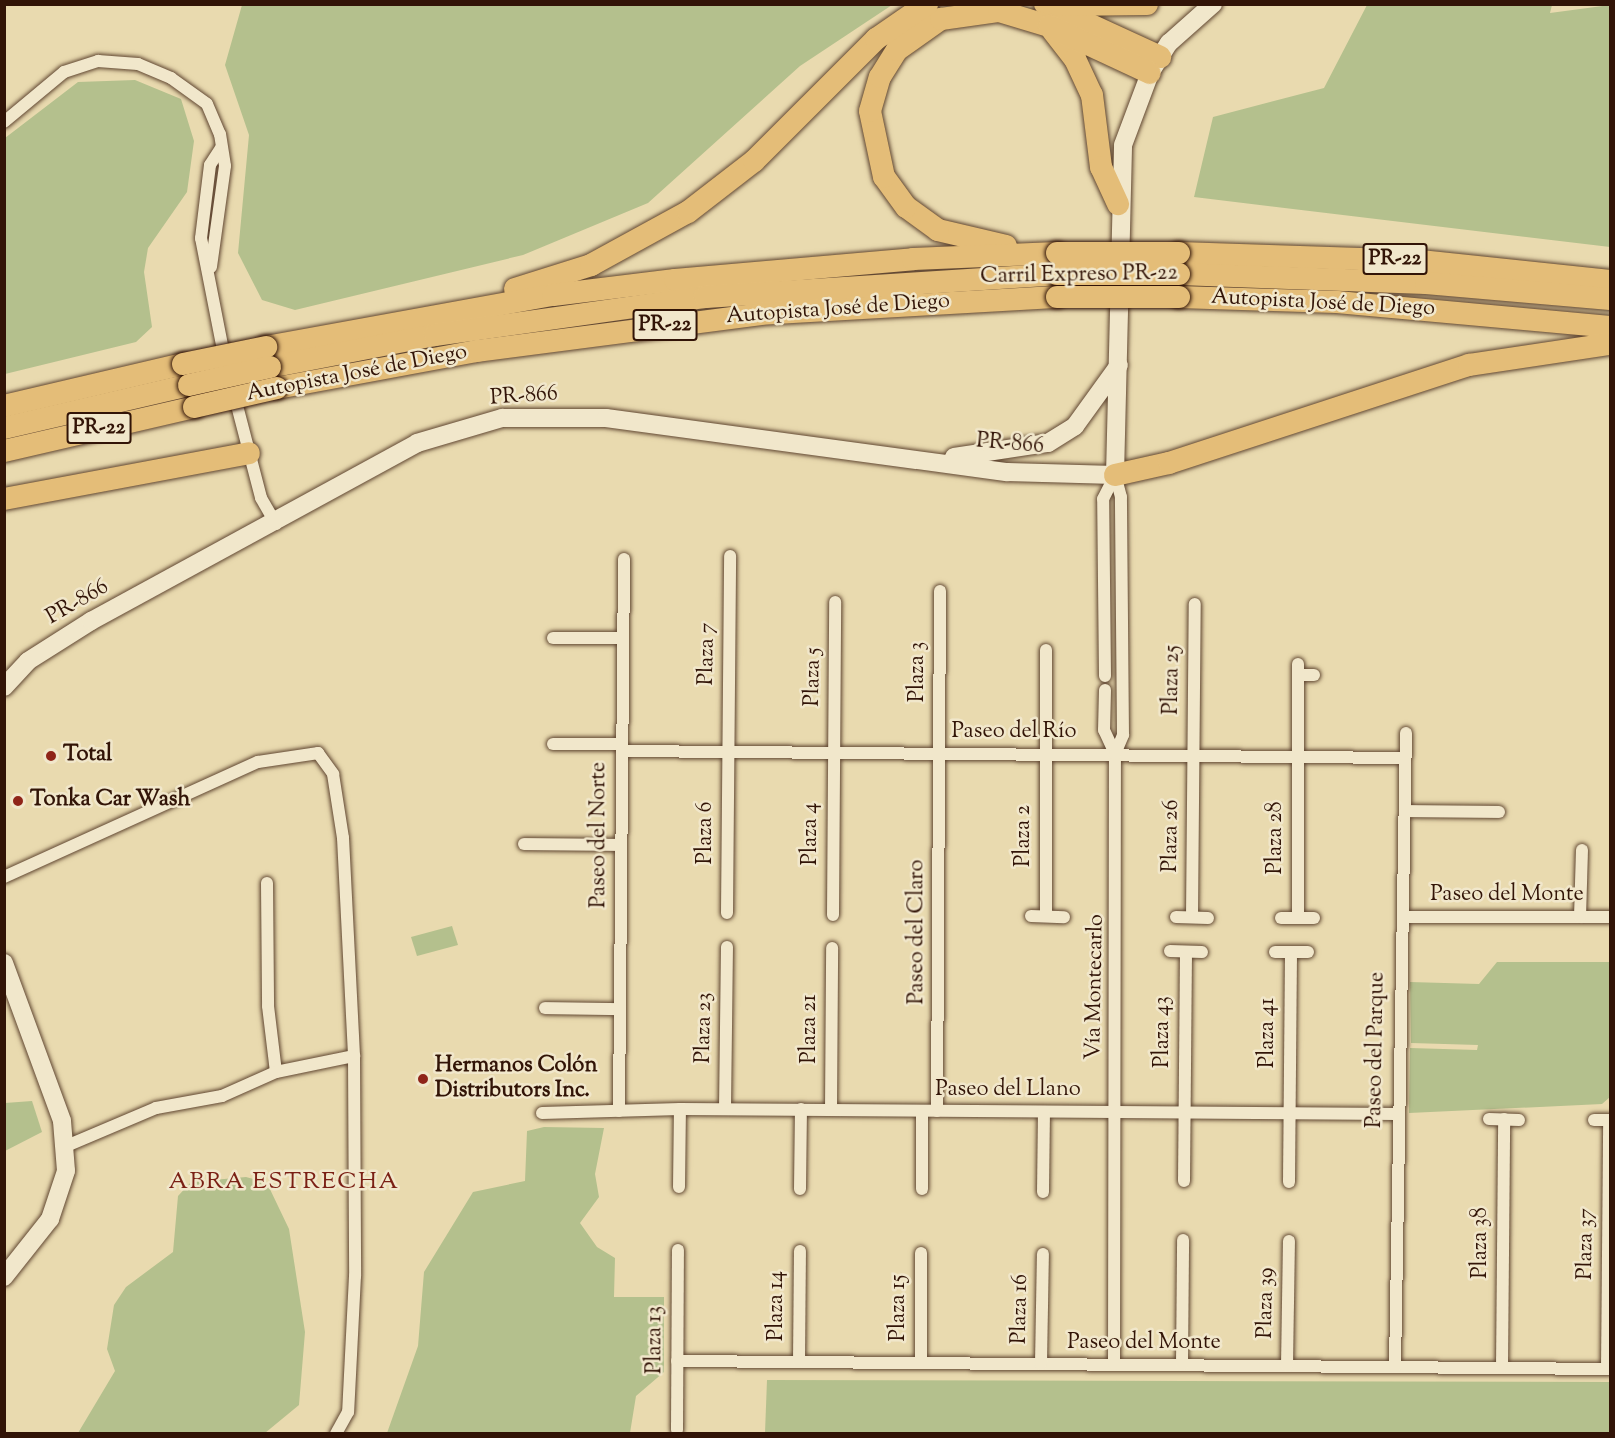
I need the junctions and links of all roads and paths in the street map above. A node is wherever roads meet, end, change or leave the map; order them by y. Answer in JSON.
{"nodes":[{"id":1,"x":927,"y":4,"type":"edge"},
{"id":2,"x":1147,"y":4,"type":"edge"},
{"id":3,"x":1213,"y":4,"type":"edge"},
{"id":4,"x":1049,"y":12,"type":"edge"},
{"id":5,"x":1155,"y":65,"type":"junction"},
{"id":6,"x":4,"y":122,"type":"edge"},
{"id":7,"x":1118,"y":204,"type":"junction"},
{"id":8,"x":1051,"y":260,"type":"junction"},
{"id":9,"x":1179,"y":264,"type":"junction"},
{"id":10,"x":1611,"y":281,"type":"edge"},
{"id":11,"x":1518,"y":293,"type":"junction"},
{"id":12,"x":1611,"y":299,"type":"edge"},
{"id":13,"x":1611,"y":308,"type":"edge"},
{"id":14,"x":461,"y":310,"type":"junction"},
{"id":15,"x":1611,"y":327,"type":"edge"},
{"id":16,"x":1611,"y":344,"type":"edge"},
{"id":17,"x":1119,"y":365,"type":"junction"},
{"id":18,"x":271,"y":367,"type":"junction"},
{"id":19,"x":186,"y":374,"type":"junction"},
{"id":20,"x":4,"y":406,"type":"edge"},
{"id":21,"x":4,"y":428,"type":"edge"},
{"id":22,"x":4,"y":451,"type":"edge"},
{"id":23,"x":249,"y":453,"type":"junction"},
{"id":24,"x":927,"y":460,"type":"junction"},
{"id":25,"x":1115,"y":475,"type":"junction"},
{"id":26,"x":4,"y":499,"type":"edge"},
{"id":27,"x":276,"y":524,"type":"junction"},
{"id":28,"x":730,"y":555,"type":"dead end"},
{"id":29,"x":624,"y":559,"type":"dead end"},
{"id":30,"x":940,"y":591,"type":"dead end"},
{"id":31,"x":835,"y":602,"type":"dead end"},
{"id":32,"x":1195,"y":604,"type":"dead end"},
{"id":33,"x":553,"y":638,"type":"dead end"},
{"id":34,"x":623,"y":638,"type":"junction"},
{"id":35,"x":1046,"y":650,"type":"dead end"},
{"id":36,"x":1314,"y":675,"type":"dead end"},
{"id":37,"x":1105,"y":676,"type":"dead end"},
{"id":38,"x":4,"y":687,"type":"edge"},
{"id":39,"x":1105,"y":690,"type":"dead end"},
{"id":40,"x":1406,"y":733,"type":"dead end"},
{"id":41,"x":553,"y":744,"type":"dead end"},
{"id":42,"x":622,"y":748,"type":"junction"},
{"id":43,"x":728,"y":752,"type":"junction"},
{"id":44,"x":834,"y":753,"type":"junction"},
{"id":45,"x":940,"y":754,"type":"junction"},
{"id":46,"x":1116,"y":754,"type":"junction"},
{"id":47,"x":1046,"y":755,"type":"junction"},
{"id":48,"x":1194,"y":756,"type":"junction"},
{"id":49,"x":1298,"y":757,"type":"junction"},
{"id":50,"x":1406,"y":758,"type":"junction"},
{"id":51,"x":1405,"y":811,"type":"junction"},
{"id":52,"x":1499,"y":812,"type":"dead end"},
{"id":53,"x":524,"y":844,"type":"dead end"},
{"id":54,"x":621,"y":845,"type":"junction"},
{"id":55,"x":1582,"y":850,"type":"dead end"},
{"id":56,"x":4,"y":877,"type":"edge"},
{"id":57,"x":267,"y":883,"type":"dead end"},
{"id":58,"x":727,"y":913,"type":"dead end"},
{"id":59,"x":833,"y":915,"type":"dead end"},
{"id":60,"x":1031,"y":916,"type":"dead end"},
{"id":61,"x":1046,"y":916,"type":"junction"},
{"id":62,"x":1064,"y":916,"type":"dead end"},
{"id":63,"x":1176,"y":917,"type":"dead end"},
{"id":64,"x":1192,"y":917,"type":"junction"},
{"id":65,"x":1403,"y":917,"type":"junction"},
{"id":66,"x":1580,"y":917,"type":"junction"},
{"id":67,"x":1611,"y":917,"type":"edge"},
{"id":68,"x":1208,"y":918,"type":"dead end"},
{"id":69,"x":1281,"y":918,"type":"dead end"},
{"id":70,"x":1298,"y":918,"type":"junction"},
{"id":71,"x":1314,"y":918,"type":"dead end"},
{"id":72,"x":727,"y":947,"type":"dead end"},
{"id":73,"x":832,"y":948,"type":"dead end"},
{"id":74,"x":1170,"y":951,"type":"dead end"},
{"id":75,"x":1186,"y":951,"type":"junction"},
{"id":76,"x":1202,"y":952,"type":"dead end"},
{"id":77,"x":1275,"y":952,"type":"dead end"},
{"id":78,"x":1291,"y":952,"type":"junction"},
{"id":79,"x":1308,"y":952,"type":"dead end"},
{"id":80,"x":4,"y":963,"type":"edge"},
{"id":81,"x":545,"y":1008,"type":"dead end"},
{"id":82,"x":620,"y":1009,"type":"junction"},
{"id":83,"x":354,"y":1056,"type":"junction"},
{"id":84,"x":276,"y":1072,"type":"junction"},
{"id":85,"x":680,"y":1109,"type":"junction"},
{"id":86,"x":725,"y":1109,"type":"junction"},
{"id":87,"x":801,"y":1109,"type":"junction"},
{"id":88,"x":831,"y":1110,"type":"junction"},
{"id":89,"x":619,"y":1111,"type":"junction"},
{"id":90,"x":922,"y":1111,"type":"junction"},
{"id":91,"x":938,"y":1111,"type":"junction"},
{"id":92,"x":1044,"y":1112,"type":"junction"},
{"id":93,"x":1116,"y":1112,"type":"junction"},
{"id":94,"x":543,"y":1113,"type":"dead end"},
{"id":95,"x":1185,"y":1113,"type":"junction"},
{"id":96,"x":1290,"y":1114,"type":"junction"},
{"id":97,"x":1397,"y":1114,"type":"junction"},
{"id":98,"x":1489,"y":1119,"type":"dead end"},
{"id":99,"x":1504,"y":1119,"type":"junction"},
{"id":100,"x":1519,"y":1120,"type":"dead end"},
{"id":101,"x":1594,"y":1120,"type":"dead end"},
{"id":102,"x":1610,"y":1120,"type":"edge"},
{"id":103,"x":64,"y":1147,"type":"junction"},
{"id":104,"x":1184,"y":1181,"type":"dead end"},
{"id":105,"x":1289,"y":1182,"type":"dead end"},
{"id":106,"x":679,"y":1187,"type":"dead end"},
{"id":107,"x":800,"y":1189,"type":"dead end"},
{"id":108,"x":922,"y":1189,"type":"dead end"},
{"id":109,"x":1043,"y":1192,"type":"dead end"},
{"id":110,"x":1183,"y":1240,"type":"dead end"},
{"id":111,"x":1289,"y":1241,"type":"dead end"},
{"id":112,"x":678,"y":1250,"type":"dead end"},
{"id":113,"x":800,"y":1251,"type":"dead end"},
{"id":114,"x":921,"y":1252,"type":"dead end"},
{"id":115,"x":1043,"y":1254,"type":"dead end"},
{"id":116,"x":4,"y":1277,"type":"edge"},
{"id":117,"x":677,"y":1360,"type":"junction"},
{"id":118,"x":799,"y":1362,"type":"junction"},
{"id":119,"x":921,"y":1363,"type":"junction"},
{"id":120,"x":1041,"y":1364,"type":"junction"},
{"id":121,"x":1114,"y":1364,"type":"junction"},
{"id":122,"x":1182,"y":1365,"type":"junction"},
{"id":123,"x":1287,"y":1366,"type":"junction"},
{"id":124,"x":1395,"y":1367,"type":"junction"},
{"id":125,"x":1502,"y":1368,"type":"junction"},
{"id":126,"x":1609,"y":1369,"type":"edge"},
{"id":127,"x":677,"y":1430,"type":"dead end"},
{"id":128,"x":336,"y":1434,"type":"edge"}],
"edges":[{"from":1,"to":14,"type":"highway"},
{"from":2,"to":4,"type":"highway"},
{"from":3,"to":5,"type":"street"},
{"from":4,"to":5,"type":"highway"},
{"from":4,"to":7,"type":"highway"},
{"from":4,"to":8,"type":"highway"},
{"from":5,"to":7,"type":"street"},
{"from":6,"to":23,"type":"street"},
{"from":7,"to":17,"type":"street"},
{"from":8,"to":9,"type":"highway","name":"Autopista José de Diego","number":"PR-22","bridge":true},
{"from":8,"to":14,"type":"highway","name":"Autopista José de Diego","number":"PR-22"},
{"from":8,"to":18,"type":"highway","name":"Carril Expreso PR-22"},
{"from":9,"to":10,"type":"highway","name":"Autopista José de Diego","number":"PR-22"},
{"from":9,"to":11,"type":"highway","name":"Carril Expreso PR-22"},
{"from":11,"to":12,"type":"highway","name":"Carril Expreso PR-22"},
{"from":11,"to":13,"type":"highway","name":"Carril Expreso PR-22"},
{"from":14,"to":18,"type":"highway","name":"Autopista José de Diego","number":"PR-22"},
{"from":15,"to":18,"type":"highway","name":"Autopista José de Diego","number":"PR-22","bridge":true},
{"from":16,"to":25,"type":"highway"},
{"from":17,"to":24,"type":"street"},
{"from":17,"to":25,"type":"street"},
{"from":18,"to":19,"type":"highway","name":"Autopista José de Diego","number":"PR-22","bridge":true},
{"from":18,"to":22,"type":"highway","name":"Autopista José de Diego","number":"PR-22","bridge":true},
{"from":19,"to":20,"type":"highway","name":"Autopista José de Diego","number":"PR-22"},
{"from":19,"to":21,"type":"highway"},
{"from":23,"to":26,"type":"highway"},
{"from":23,"to":27,"type":"street"},
{"from":24,"to":25,"type":"street","name":"PR-866","number":"PR-866"},
{"from":24,"to":27,"type":"street","name":"PR-866","number":"PR-866"},
{"from":25,"to":37,"type":"street"},
{"from":25,"to":46,"type":"street","name":"Vía Montecarlo"},
{"from":27,"to":38,"type":"street","name":"PR-866","number":"PR-866"},
{"from":28,"to":43,"type":"street","name":"Plaza 7"},
{"from":29,"to":34,"type":"street","name":"Paseo del Norte"},
{"from":30,"to":45,"type":"street","name":"Plaza 3"},
{"from":31,"to":44,"type":"street","name":"Plaza 5"},
{"from":32,"to":48,"type":"street","name":"Plaza 25"},
{"from":33,"to":34,"type":"street"},
{"from":34,"to":42,"type":"street","name":"Paseo del Norte"},
{"from":35,"to":47,"type":"street","name":"Plaza 2"},
{"from":36,"to":49,"type":"street","name":"Plaza 28"},
{"from":39,"to":46,"type":"street","name":"Vía Montecarlo"},
{"from":40,"to":50,"type":"street","name":"Paseo del Parque"},
{"from":41,"to":42,"type":"street","name":"Paseo del Río"},
{"from":42,"to":43,"type":"street","name":"Paseo del Río"},
{"from":42,"to":54,"type":"street","name":"Paseo del Norte"},
{"from":43,"to":44,"type":"street","name":"Paseo del Río"},
{"from":43,"to":58,"type":"street","name":"Plaza 6"},
{"from":44,"to":45,"type":"street","name":"Paseo del Río"},
{"from":44,"to":59,"type":"street","name":"Plaza 4"},
{"from":45,"to":47,"type":"street","name":"Paseo del Río"},
{"from":45,"to":91,"type":"street","name":"Paseo del Claro"},
{"from":46,"to":47,"type":"street","name":"Paseo del Río"},
{"from":46,"to":48,"type":"street","name":"Paseo del Río"},
{"from":46,"to":93,"type":"street","name":"Vía Montecarlo"},
{"from":47,"to":61,"type":"street","name":"Plaza 2"},
{"from":48,"to":49,"type":"street","name":"Paseo del Río"},
{"from":48,"to":64,"type":"street","name":"Plaza 26"},
{"from":49,"to":50,"type":"street","name":"Paseo del Río"},
{"from":49,"to":70,"type":"street","name":"Plaza 28"},
{"from":50,"to":51,"type":"street","name":"Paseo del Parque"},
{"from":51,"to":52,"type":"street"},
{"from":51,"to":65,"type":"street","name":"Paseo del Parque"},
{"from":53,"to":54,"type":"street"},
{"from":54,"to":82,"type":"street","name":"Paseo del Norte"},
{"from":55,"to":66,"type":"street"},
{"from":56,"to":83,"type":"street"},
{"from":57,"to":84,"type":"street"},
{"from":60,"to":61,"type":"street"},
{"from":61,"to":62,"type":"street"},
{"from":63,"to":64,"type":"street"},
{"from":64,"to":68,"type":"street"},
{"from":65,"to":66,"type":"street","name":"Paseo del Monte"},
{"from":65,"to":97,"type":"street","name":"Paseo del Parque"},
{"from":66,"to":67,"type":"street","name":"Paseo del Monte"},
{"from":69,"to":70,"type":"street"},
{"from":70,"to":71,"type":"street"},
{"from":72,"to":86,"type":"street","name":"Plaza 23"},
{"from":73,"to":88,"type":"street","name":"Plaza 21"},
{"from":74,"to":75,"type":"street"},
{"from":75,"to":76,"type":"street"},
{"from":75,"to":95,"type":"street","name":"Plaza 43"},
{"from":77,"to":78,"type":"street"},
{"from":78,"to":79,"type":"street"},
{"from":78,"to":96,"type":"street","name":"Plaza 41"},
{"from":80,"to":103,"type":"street"},
{"from":81,"to":82,"type":"street"},
{"from":82,"to":89,"type":"street","name":"Paseo del Norte"},
{"from":83,"to":84,"type":"street"},
{"from":83,"to":128,"type":"street"},
{"from":84,"to":103,"type":"street"},
{"from":85,"to":86,"type":"street","name":"Paseo del Llano"},
{"from":85,"to":89,"type":"street","name":"Paseo del Llano"},
{"from":85,"to":106,"type":"street"},
{"from":86,"to":87,"type":"street","name":"Paseo del Llano"},
{"from":87,"to":88,"type":"street","name":"Paseo del Llano"},
{"from":87,"to":107,"type":"street"},
{"from":88,"to":90,"type":"street","name":"Paseo del Llano"},
{"from":89,"to":94,"type":"street","name":"Paseo del Llano"},
{"from":90,"to":91,"type":"street","name":"Paseo del Llano"},
{"from":90,"to":108,"type":"street"},
{"from":91,"to":92,"type":"street","name":"Paseo del Llano"},
{"from":92,"to":93,"type":"street","name":"Paseo del Llano"},
{"from":92,"to":109,"type":"street"},
{"from":93,"to":95,"type":"street","name":"Paseo del Llano"},
{"from":93,"to":121,"type":"street","name":"Vía Montecarlo"},
{"from":95,"to":96,"type":"street","name":"Paseo del Llano"},
{"from":95,"to":104,"type":"street","name":"Plaza 43"},
{"from":96,"to":97,"type":"street","name":"Paseo del Llano"},
{"from":96,"to":105,"type":"street","name":"Plaza 41"},
{"from":97,"to":124,"type":"street","name":"Paseo del Parque"},
{"from":98,"to":99,"type":"street"},
{"from":99,"to":100,"type":"street"},
{"from":99,"to":125,"type":"street","name":"Plaza 38"},
{"from":101,"to":102,"type":"street"},
{"from":102,"to":126,"type":"street","name":"Plaza 37"},
{"from":103,"to":116,"type":"street"},
{"from":110,"to":122,"type":"street"},
{"from":111,"to":123,"type":"street","name":"Plaza 39"},
{"from":112,"to":117,"type":"street","name":"Plaza 13"},
{"from":113,"to":118,"type":"street","name":"Plaza 14"},
{"from":114,"to":119,"type":"street","name":"Plaza 15"},
{"from":115,"to":120,"type":"street","name":"Plaza 16"},
{"from":117,"to":118,"type":"street","name":"Paseo del Monte"},
{"from":117,"to":127,"type":"street","name":"Plaza 13"},
{"from":118,"to":119,"type":"street","name":"Paseo del Monte"},
{"from":119,"to":120,"type":"street","name":"Paseo del Monte"},
{"from":120,"to":121,"type":"street","name":"Paseo del Monte"},
{"from":121,"to":122,"type":"street","name":"Paseo del Monte"},
{"from":122,"to":123,"type":"street","name":"Paseo del Monte"},
{"from":123,"to":124,"type":"street","name":"Paseo del Monte"},
{"from":124,"to":125,"type":"street","name":"Paseo del Monte"},
{"from":125,"to":126,"type":"street","name":"Paseo del Monte"}]}
